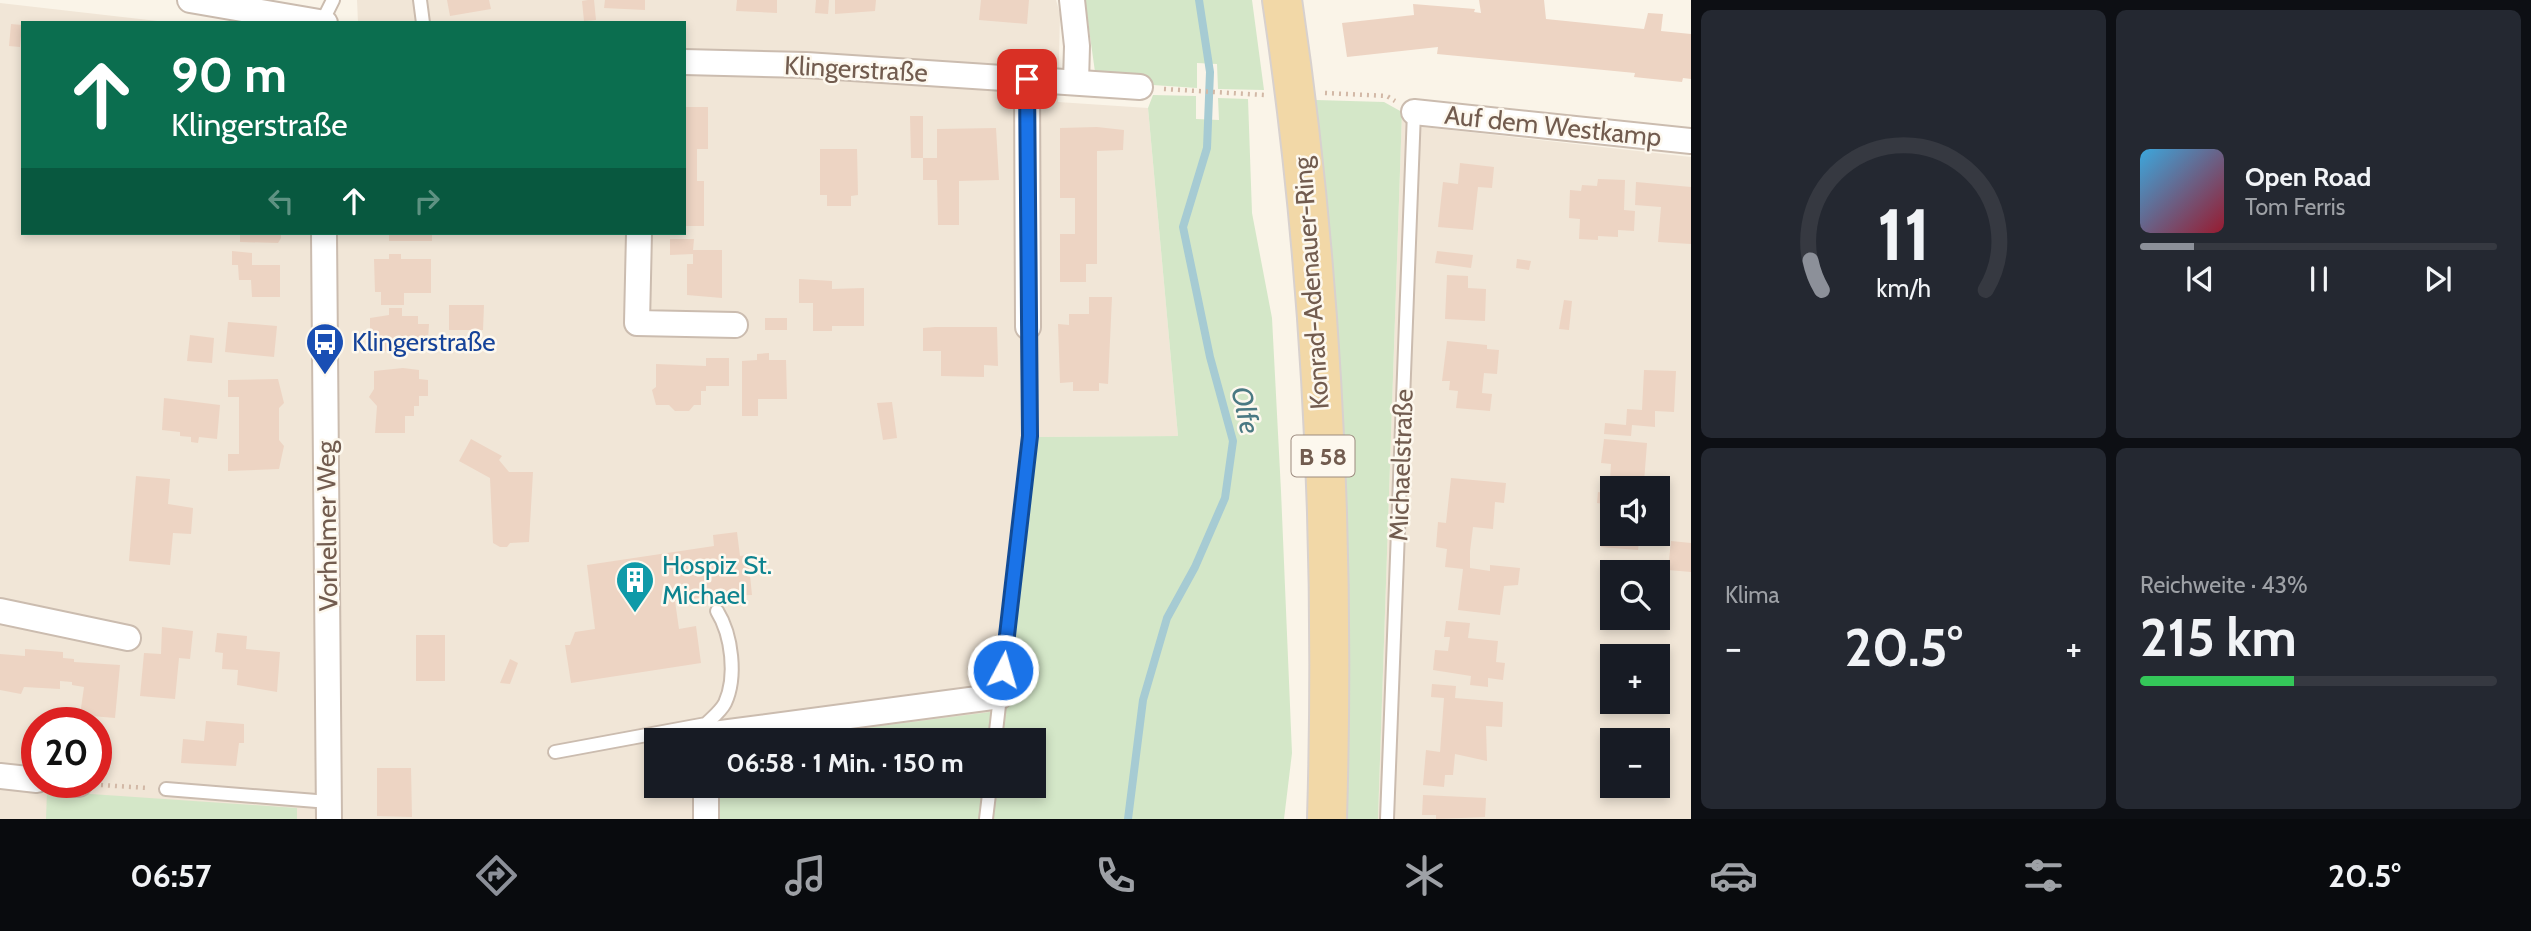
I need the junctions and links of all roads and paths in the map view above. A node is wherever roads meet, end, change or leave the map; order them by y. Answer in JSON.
{"nodes":[{"id":1,"x":190,"y":0,"type":"edge"},
{"id":2,"x":318,"y":0,"type":"edge"},
{"id":3,"x":333,"y":0,"type":"edge"},
{"id":4,"x":420,"y":0,"type":"edge"},
{"id":5,"x":1072,"y":0,"type":"edge"},
{"id":6,"x":1282,"y":0,"type":"edge"},
{"id":7,"x":317,"y":21,"type":"edge"},
{"id":8,"x":323,"y":21,"type":"edge"},
{"id":9,"x":323,"y":21,"type":"edge"},
{"id":10,"x":423,"y":21,"type":"edge"},
{"id":11,"x":686,"y":62,"type":"edge"},
{"id":12,"x":1027,"y":79,"type":"junction"},
{"id":13,"x":1076,"y":82,"type":"junction"},
{"id":14,"x":1140,"y":87,"type":"joint"},
{"id":15,"x":1313,"y":93,"type":"dead end"},
{"id":16,"x":1266,"y":95,"type":"dead end"},
{"id":17,"x":1414,"y":111,"type":"junction"},
{"id":18,"x":1691,"y":141,"type":"edge"},
{"id":19,"x":324,"y":235,"type":"edge"},
{"id":20,"x":639,"y":235,"type":"edge"},
{"id":21,"x":735,"y":325,"type":"dead end"},
{"id":22,"x":1028,"y":327,"type":"joint"},
{"id":23,"x":0,"y":611,"type":"edge"},
{"id":24,"x":717,"y":611,"type":"dead end"},
{"id":25,"x":128,"y":638,"type":"dead end"},
{"id":26,"x":1000,"y":696,"type":"junction"},
{"id":27,"x":709,"y":728,"type":"edge"},
{"id":28,"x":746,"y":728,"type":"edge"},
{"id":29,"x":996,"y":728,"type":"edge"},
{"id":30,"x":644,"y":741,"type":"edge"},
{"id":31,"x":555,"y":752,"type":"dead end"},
{"id":32,"x":0,"y":776,"type":"edge"},
{"id":33,"x":21,"y":778,"type":"edge"},
{"id":34,"x":112,"y":786,"type":"edge"},
{"id":35,"x":166,"y":789,"type":"joint"},
{"id":36,"x":706,"y":798,"type":"edge"},
{"id":37,"x":989,"y":798,"type":"edge"},
{"id":38,"x":329,"y":810,"type":"edge"},
{"id":39,"x":706,"y":819,"type":"edge"},
{"id":40,"x":986,"y":819,"type":"edge"},
{"id":41,"x":1327,"y":819,"type":"edge"},
{"id":42,"x":1387,"y":819,"type":"edge"}],
"edges":[{"from":1,"to":7,"type":"street"},
{"from":2,"to":8,"type":"street"},
{"from":3,"to":9,"type":"lane"},
{"from":4,"to":10,"type":"lane"},
{"from":5,"to":13,"type":"street"},
{"from":6,"to":41,"type":"main road","name":"Konrad-Adenauer-Ring","number":"B 58"},
{"from":11,"to":12,"type":"street","name":"Klingerstraße"},
{"from":12,"to":13,"type":"street","name":"Klingerstraße"},
{"from":12,"to":22,"type":"street"},
{"from":13,"to":14,"type":"street","name":"Klingerstraße"},
{"from":14,"to":16,"type":"path"},
{"from":15,"to":17,"type":"path"},
{"from":17,"to":18,"type":"street","name":"Auf dem Westkamp"},
{"from":17,"to":42,"type":"lane","name":"Michaelstraße"},
{"from":19,"to":38,"type":"street","name":"Vorhelmer Weg"},
{"from":20,"to":21,"type":"street"},
{"from":22,"to":26,"type":"lane"},
{"from":23,"to":25,"type":"street"},
{"from":24,"to":27,"type":"lane"},
{"from":26,"to":28,"type":"street"},
{"from":26,"to":29,"type":"lane"},
{"from":30,"to":31,"type":"lane"},
{"from":32,"to":33,"type":"street"},
{"from":34,"to":35,"type":"path"},
{"from":35,"to":38,"type":"lane"},
{"from":36,"to":39,"type":"street"},
{"from":37,"to":40,"type":"lane"}]}
